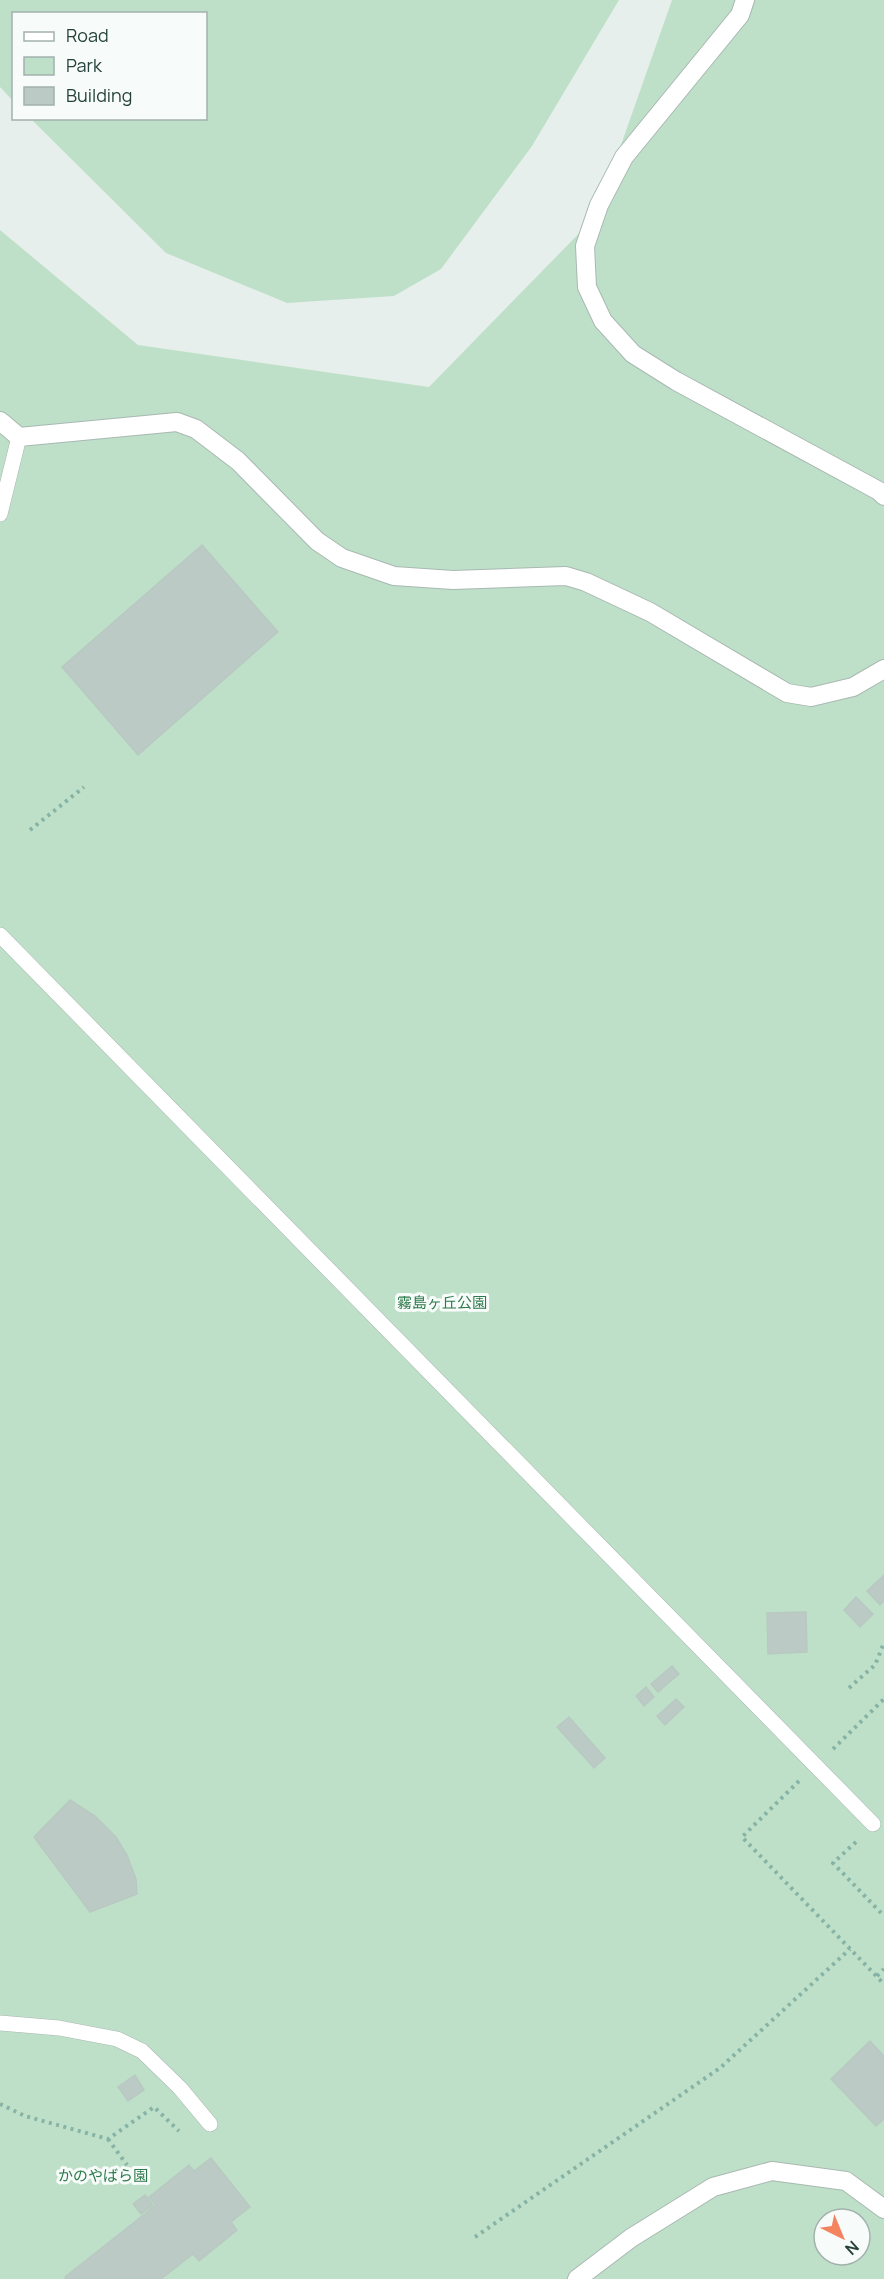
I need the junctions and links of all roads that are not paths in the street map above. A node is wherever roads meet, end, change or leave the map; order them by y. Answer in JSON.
{"nodes":[{"id":1,"x":746,"y":0,"type":"edge"},
{"id":2,"x":0,"y":421,"type":"edge"},
{"id":3,"x":19,"y":437,"type":"junction"},
{"id":4,"x":884,"y":496,"type":"edge"},
{"id":5,"x":0,"y":514,"type":"edge"},
{"id":6,"x":884,"y":669,"type":"edge"},
{"id":7,"x":0,"y":935,"type":"edge"},
{"id":8,"x":873,"y":1824,"type":"road end"},
{"id":9,"x":0,"y":2023,"type":"edge"},
{"id":10,"x":210,"y":2124,"type":"dead end"},
{"id":11,"x":884,"y":2209,"type":"edge"},
{"id":12,"x":577,"y":2279,"type":"edge"}],
"edges":[{"from":1,"to":4,"type":"street"},
{"from":2,"to":3,"type":"street"},
{"from":3,"to":5,"type":"lane"},
{"from":3,"to":6,"type":"street"},
{"from":7,"to":8,"type":"lane"},
{"from":9,"to":10,"type":"lane"},
{"from":11,"to":12,"type":"street"}]}
